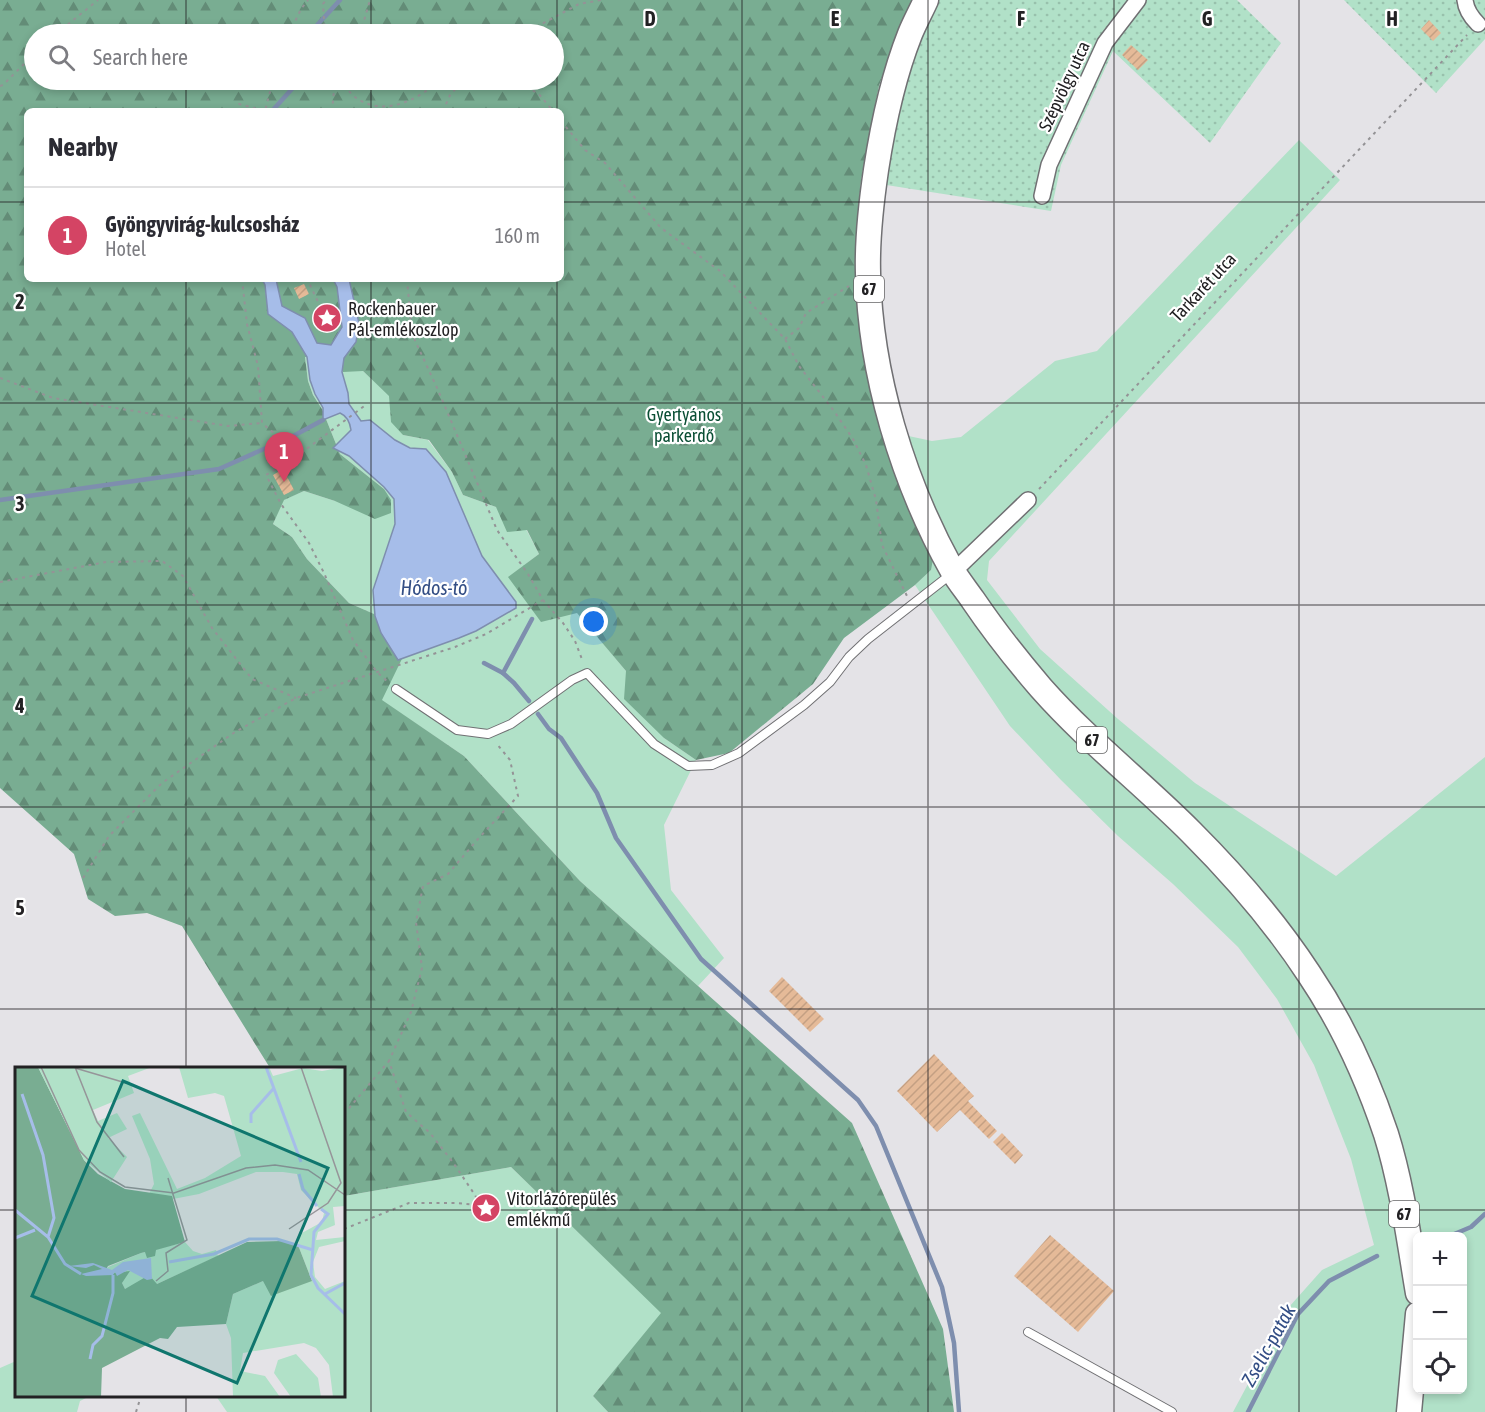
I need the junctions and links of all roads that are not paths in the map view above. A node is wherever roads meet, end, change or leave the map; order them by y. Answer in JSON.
{"nodes":[{"id":1,"x":926,"y":0,"type":"edge"},
{"id":2,"x":1138,"y":0,"type":"edge"},
{"id":3,"x":1465,"y":0,"type":"edge"},
{"id":4,"x":1478,"y":24,"type":"road end"},
{"id":5,"x":1042,"y":196,"type":"dead end"},
{"id":6,"x":1028,"y":500,"type":"road end"},
{"id":7,"x":953,"y":572,"type":"junction"},
{"id":8,"x":396,"y":689,"type":"road end"},
{"id":9,"x":1417,"y":1286,"type":"edge"},
{"id":10,"x":1028,"y":1332,"type":"dead end"},
{"id":11,"x":1416,"y":1340,"type":"edge"},
{"id":12,"x":1172,"y":1412,"type":"edge"},
{"id":13,"x":1409,"y":1412,"type":"edge"}],
"edges":[{"from":1,"to":7,"type":"main road","number":"67"},
{"from":2,"to":5,"type":"street","name":"Szépvölgy utca"},
{"from":3,"to":4,"type":"street"},
{"from":6,"to":7,"type":"street"},
{"from":7,"to":8,"type":"lane"},
{"from":7,"to":9,"type":"main road","number":"67"},
{"from":10,"to":12,"type":"lane"},
{"from":11,"to":13,"type":"main road"}]}
